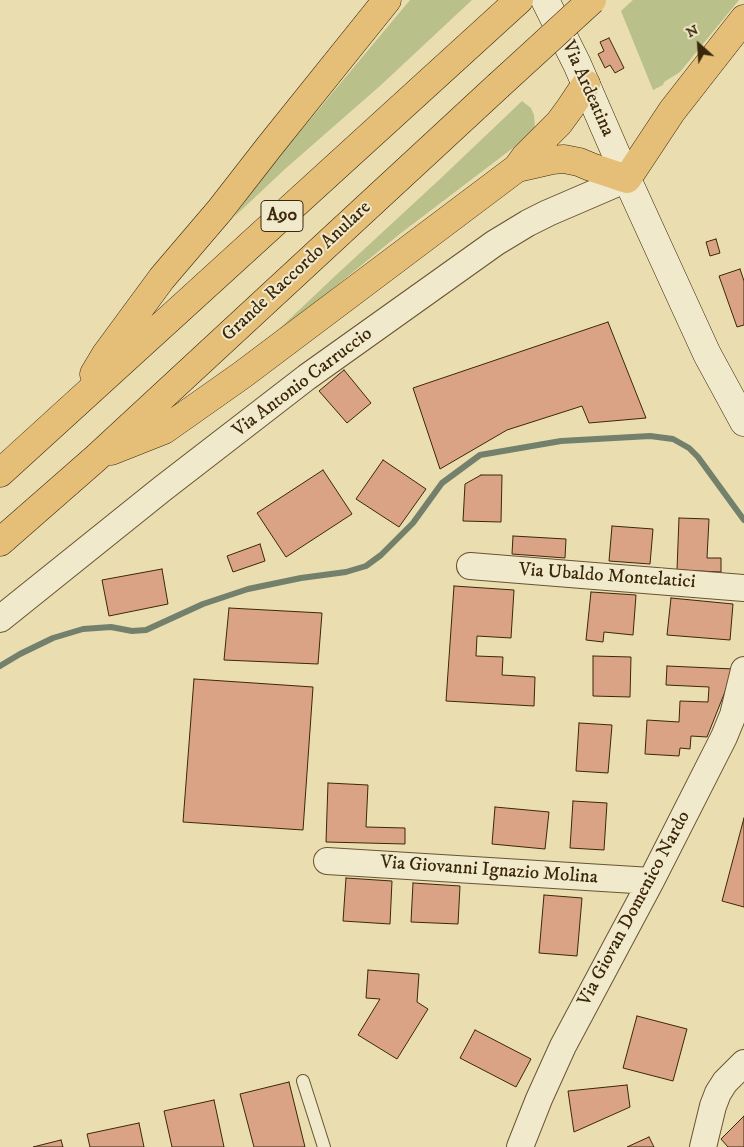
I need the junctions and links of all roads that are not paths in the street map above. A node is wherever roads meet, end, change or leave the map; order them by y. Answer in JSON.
{"nodes":[{"id":1,"x":387,"y":0,"type":"edge"},
{"id":2,"x":519,"y":0,"type":"edge"},
{"id":3,"x":545,"y":0,"type":"edge"},
{"id":4,"x":592,"y":0,"type":"edge"},
{"id":5,"x":744,"y":19,"type":"edge"},
{"id":6,"x":586,"y":84,"type":"junction"},
{"id":7,"x":517,"y":168,"type":"junction"},
{"id":8,"x":627,"y":179,"type":"junction"},
{"id":9,"x":78,"y":402,"type":"junction"},
{"id":10,"x":744,"y":422,"type":"edge"},
{"id":11,"x":96,"y":458,"type":"junction"},
{"id":12,"x":0,"y":472,"type":"edge"},
{"id":13,"x":0,"y":542,"type":"edge"},
{"id":14,"x":470,"y":566,"type":"dead end"},
{"id":15,"x":744,"y":588,"type":"edge"},
{"id":16,"x":0,"y":619,"type":"edge"},
{"id":17,"x":744,"y":670,"type":"edge"},
{"id":18,"x":327,"y":861,"type":"dead end"},
{"id":19,"x":651,"y":881,"type":"junction"},
{"id":20,"x":744,"y":1063,"type":"edge"},
{"id":21,"x":303,"y":1081,"type":"dead end"},
{"id":22,"x":324,"y":1147,"type":"edge"},
{"id":23,"x":520,"y":1147,"type":"edge"},
{"id":24,"x":703,"y":1147,"type":"edge"}],
"edges":[{"from":1,"to":9,"type":"highway"},
{"from":2,"to":9,"type":"highway","number":"A90"},
{"from":3,"to":6,"type":"main road","name":"Via Ardeatina"},
{"from":4,"to":11,"type":"highway","name":"Grande Raccordo Anulare","number":"A90","bridge":true},
{"from":5,"to":8,"type":"highway"},
{"from":6,"to":7,"type":"highway"},
{"from":6,"to":8,"type":"main road","name":"Via Ardeatina"},
{"from":7,"to":8,"type":"highway"},
{"from":7,"to":11,"type":"highway"},
{"from":8,"to":10,"type":"main road","name":"Via Ardeatina"},
{"from":8,"to":16,"type":"street","name":"Via Antonio Carruccio"},
{"from":9,"to":12,"type":"highway","number":"A90"},
{"from":11,"to":13,"type":"highway","name":"Grande Raccordo Anulare","number":"A90"},
{"from":14,"to":15,"type":"street","name":"Via Ubaldo Montelatici"},
{"from":17,"to":19,"type":"street","name":"Via Giovan Domenico Nardo"},
{"from":18,"to":19,"type":"street","name":"Via Giovanni Ignazio Molina"},
{"from":19,"to":23,"type":"street","name":"Via Giovan Domenico Nardo"},
{"from":20,"to":24,"type":"street"},
{"from":21,"to":22,"type":"lane"}]}
